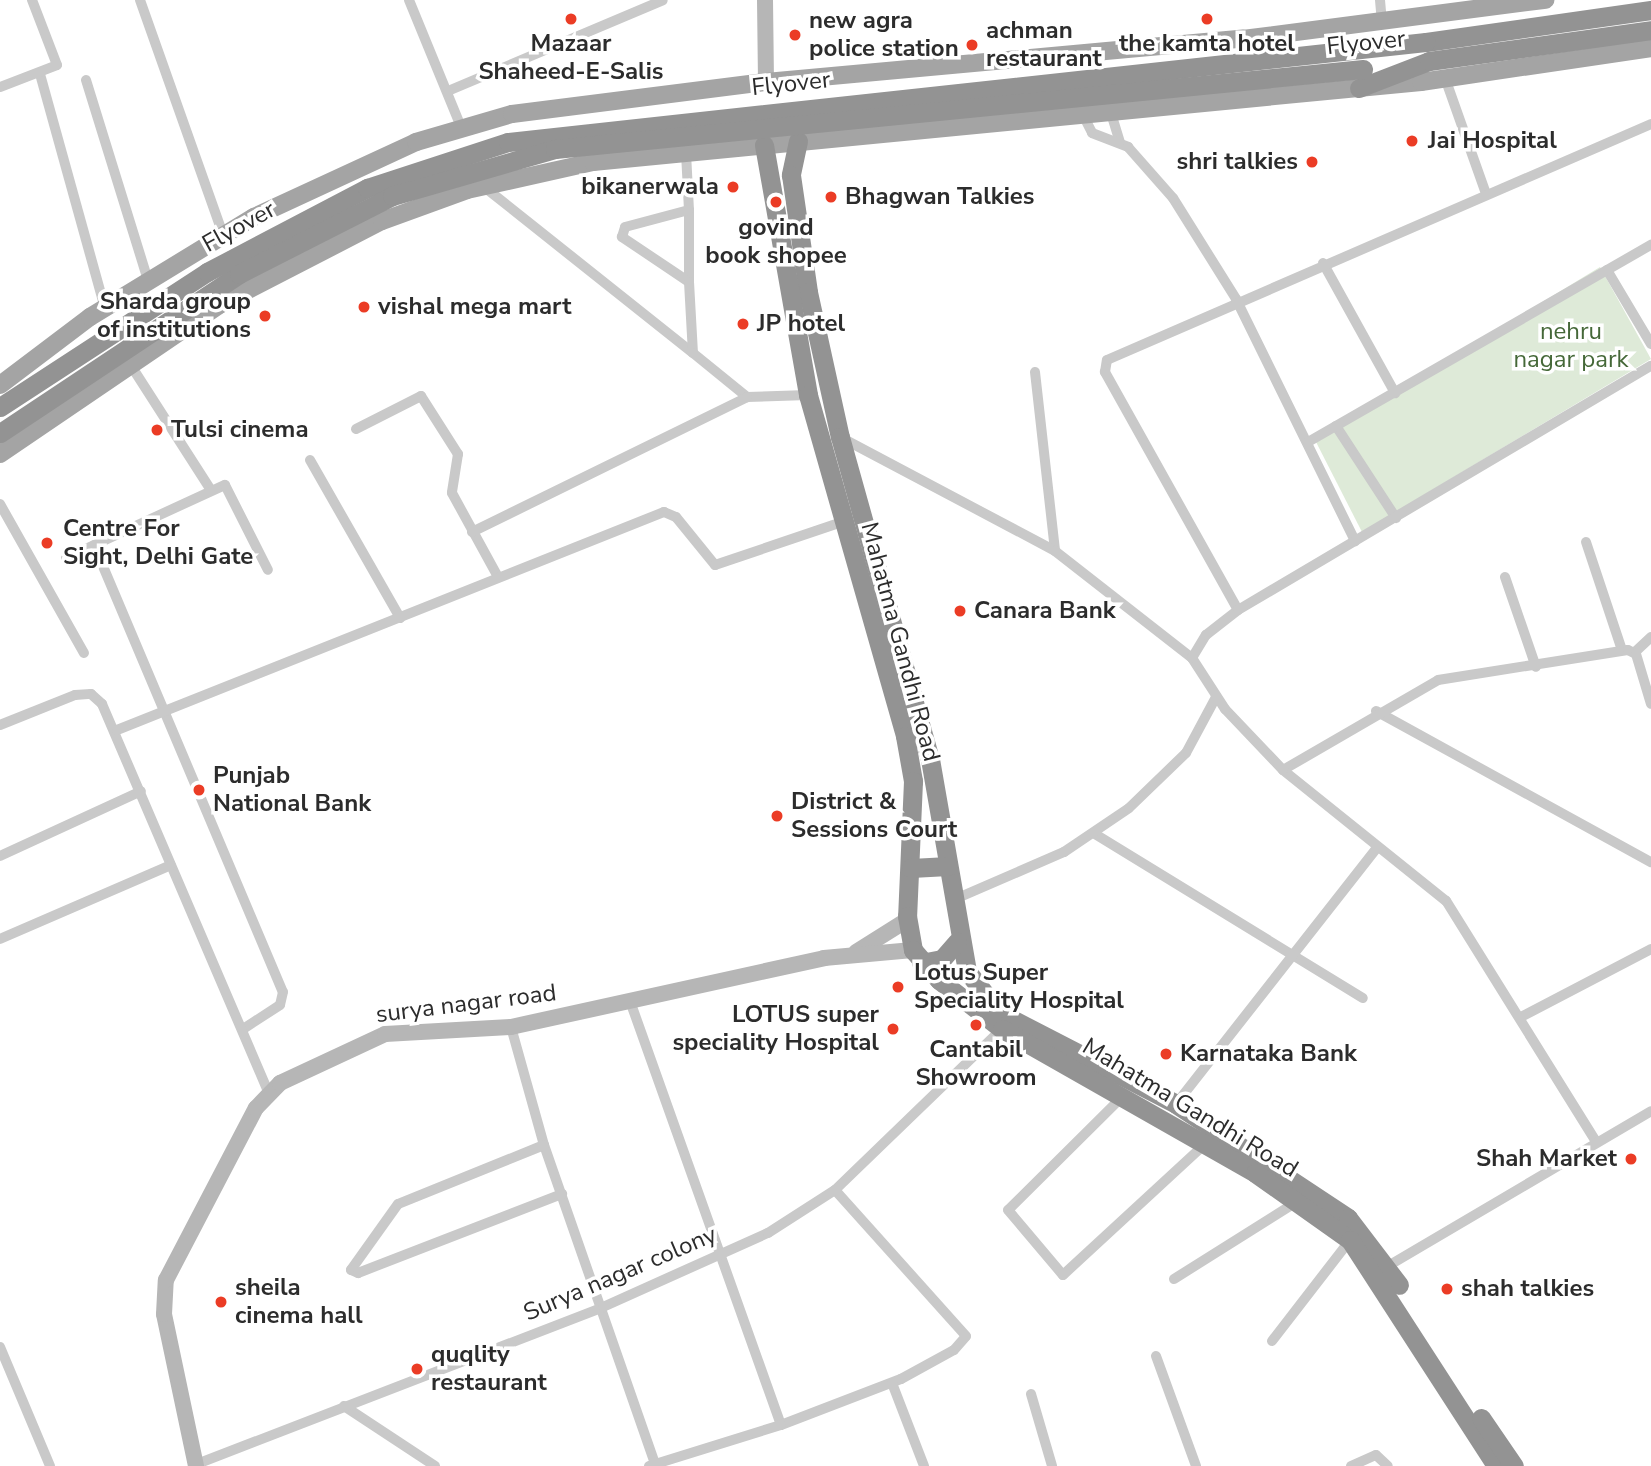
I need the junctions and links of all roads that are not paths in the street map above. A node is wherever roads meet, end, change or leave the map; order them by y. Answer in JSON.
{"nodes":[{"id":1,"x":32,"y":0,"type":"edge"},
{"id":2,"x":140,"y":0,"type":"edge"},
{"id":3,"x":409,"y":0,"type":"edge"},
{"id":4,"x":663,"y":0,"type":"edge"},
{"id":5,"x":765,"y":0,"type":"edge"},
{"id":6,"x":1380,"y":0,"type":"edge"},
{"id":7,"x":1545,"y":0,"type":"edge"},
{"id":8,"x":1651,"y":10,"type":"edge"},
{"id":9,"x":1382,"y":22,"type":"junction"},
{"id":10,"x":1651,"y":30,"type":"edge"},
{"id":11,"x":1651,"y":48,"type":"edge"},
{"id":12,"x":1428,"y":52,"type":"junction"},
{"id":13,"x":40,"y":74,"type":"junction"},
{"id":14,"x":835,"y":78,"type":"junction"},
{"id":15,"x":1445,"y":78,"type":"junction"},
{"id":16,"x":1361,"y":79,"type":"junction"},
{"id":17,"x":86,"y":80,"type":"dead end"},
{"id":18,"x":766,"y":82,"type":"junction"},
{"id":19,"x":0,"y":87,"type":"edge"},
{"id":20,"x":448,"y":91,"type":"junction"},
{"id":21,"x":709,"y":91,"type":"junction"},
{"id":22,"x":1111,"y":113,"type":"junction"},
{"id":23,"x":1083,"y":115,"type":"junction"},
{"id":24,"x":1651,"y":124,"type":"edge"},
{"id":25,"x":461,"y":129,"type":"junction"},
{"id":26,"x":841,"y":137,"type":"junction"},
{"id":27,"x":798,"y":141,"type":"junction"},
{"id":28,"x":1120,"y":142,"type":"junction"},
{"id":29,"x":764,"y":145,"type":"junction"},
{"id":30,"x":712,"y":150,"type":"junction"},
{"id":31,"x":686,"y":153,"type":"junction"},
{"id":32,"x":483,"y":186,"type":"junction"},
{"id":33,"x":1486,"y":194,"type":"junction"},
{"id":34,"x":689,"y":210,"type":"junction"},
{"id":35,"x":223,"y":235,"type":"junction"},
{"id":36,"x":1651,"y":245,"type":"edge"},
{"id":37,"x":1323,"y":263,"type":"junction"},
{"id":38,"x":1607,"y":270,"type":"junction"},
{"id":39,"x":148,"y":280,"type":"junction"},
{"id":40,"x":688,"y":282,"type":"junction"},
{"id":41,"x":1236,"y":299,"type":"junction"},
{"id":42,"x":106,"y":309,"type":"junction"},
{"id":43,"x":1651,"y":344,"type":"edge"},
{"id":44,"x":693,"y":353,"type":"junction"},
{"id":45,"x":130,"y":364,"type":"junction"},
{"id":46,"x":1651,"y":366,"type":"edge"},
{"id":47,"x":1035,"y":372,"type":"dead end"},
{"id":48,"x":0,"y":385,"type":"edge"},
{"id":49,"x":1395,"y":393,"type":"junction"},
{"id":50,"x":808,"y":395,"type":"junction"},
{"id":51,"x":747,"y":397,"type":"junction"},
{"id":52,"x":0,"y":407,"type":"edge"},
{"id":53,"x":1336,"y":426,"type":"junction"},
{"id":54,"x":356,"y":429,"type":"dead end"},
{"id":55,"x":0,"y":433,"type":"edge"},
{"id":56,"x":840,"y":438,"type":"junction"},
{"id":57,"x":1308,"y":442,"type":"junction"},
{"id":58,"x":0,"y":454,"type":"edge"},
{"id":59,"x":310,"y":460,"type":"dead end"},
{"id":60,"x":211,"y":491,"type":"junction"},
{"id":61,"x":0,"y":504,"type":"edge"},
{"id":62,"x":1396,"y":518,"type":"junction"},
{"id":63,"x":842,"y":522,"type":"junction"},
{"id":64,"x":472,"y":532,"type":"junction"},
{"id":65,"x":1355,"y":541,"type":"junction"},
{"id":66,"x":1586,"y":542,"type":"dead end"},
{"id":67,"x":94,"y":545,"type":"junction"},
{"id":68,"x":1055,"y":551,"type":"junction"},
{"id":69,"x":65,"y":558,"type":"dead end"},
{"id":70,"x":268,"y":570,"type":"dead end"},
{"id":71,"x":498,"y":577,"type":"junction"},
{"id":72,"x":1505,"y":577,"type":"dead end"},
{"id":73,"x":1238,"y":610,"type":"junction"},
{"id":74,"x":400,"y":618,"type":"junction"},
{"id":75,"x":1651,"y":637,"type":"edge"},
{"id":76,"x":1622,"y":650,"type":"junction"},
{"id":77,"x":1635,"y":652,"type":"junction"},
{"id":78,"x":84,"y":653,"type":"dead end"},
{"id":79,"x":1192,"y":658,"type":"junction"},
{"id":80,"x":1536,"y":667,"type":"junction"},
{"id":81,"x":1216,"y":697,"type":"junction"},
{"id":82,"x":1651,"y":704,"type":"edge"},
{"id":83,"x":168,"y":710,"type":"junction"},
{"id":84,"x":1376,"y":711,"type":"junction"},
{"id":85,"x":0,"y":725,"type":"edge"},
{"id":86,"x":117,"y":730,"type":"junction"},
{"id":87,"x":1283,"y":769,"type":"junction"},
{"id":88,"x":141,"y":792,"type":"junction"},
{"id":89,"x":1095,"y":834,"type":"junction"},
{"id":90,"x":1375,"y":850,"type":"junction"},
{"id":91,"x":0,"y":856,"type":"edge"},
{"id":92,"x":1651,"y":862,"type":"edge"},
{"id":93,"x":171,"y":865,"type":"junction"},
{"id":94,"x":948,"y":866,"type":"junction"},
{"id":95,"x":911,"y":868,"type":"junction"},
{"id":96,"x":953,"y":900,"type":"junction"},
{"id":97,"x":907,"y":920,"type":"junction"},
{"id":98,"x":0,"y":939,"type":"edge"},
{"id":99,"x":957,"y":942,"type":"junction"},
{"id":100,"x":1651,"y":949,"type":"edge"},
{"id":101,"x":856,"y":952,"type":"junction"},
{"id":102,"x":1294,"y":952,"type":"junction"},
{"id":103,"x":917,"y":957,"type":"junction"},
{"id":104,"x":1363,"y":998,"type":"dead end"},
{"id":105,"x":630,"y":1001,"type":"junction"},
{"id":106,"x":1521,"y":1017,"type":"junction"},
{"id":107,"x":510,"y":1027,"type":"junction"},
{"id":108,"x":243,"y":1029,"type":"junction"},
{"id":109,"x":1002,"y":1029,"type":"junction"},
{"id":110,"x":268,"y":1091,"type":"junction"},
{"id":111,"x":1125,"y":1094,"type":"junction"},
{"id":112,"x":1176,"y":1104,"type":"junction"},
{"id":113,"x":1651,"y":1111,"type":"edge"},
{"id":114,"x":1595,"y":1140,"type":"junction"},
{"id":115,"x":544,"y":1144,"type":"junction"},
{"id":116,"x":1205,"y":1144,"type":"junction"},
{"id":117,"x":835,"y":1190,"type":"junction"},
{"id":118,"x":562,"y":1194,"type":"junction"},
{"id":119,"x":1298,"y":1201,"type":"junction"},
{"id":120,"x":1350,"y":1240,"type":"junction"},
{"id":121,"x":717,"y":1257,"type":"junction"},
{"id":122,"x":1388,"y":1266,"type":"junction"},
{"id":123,"x":1174,"y":1279,"type":"dead end"},
{"id":124,"x":603,"y":1307,"type":"junction"},
{"id":125,"x":1272,"y":1341,"type":"dead end"},
{"id":126,"x":0,"y":1347,"type":"edge"},
{"id":127,"x":1156,"y":1356,"type":"dead end"},
{"id":128,"x":891,"y":1383,"type":"junction"},
{"id":129,"x":1031,"y":1394,"type":"dead end"},
{"id":130,"x":344,"y":1406,"type":"junction"},
{"id":131,"x":781,"y":1425,"type":"junction"},
{"id":132,"x":197,"y":1465,"type":"edge"},
{"id":133,"x":652,"y":1465,"type":"edge"},
{"id":134,"x":50,"y":1466,"type":"edge"},
{"id":135,"x":435,"y":1466,"type":"edge"},
{"id":136,"x":924,"y":1466,"type":"edge"},
{"id":137,"x":1052,"y":1466,"type":"edge"},
{"id":138,"x":1196,"y":1466,"type":"edge"},
{"id":139,"x":1351,"y":1466,"type":"edge"},
{"id":140,"x":1388,"y":1466,"type":"edge"},
{"id":141,"x":1496,"y":1466,"type":"edge"},
{"id":142,"x":1514,"y":1466,"type":"edge"}],
"edges":[{"from":1,"to":13,"type":"street"},
{"from":2,"to":35,"type":"street"},
{"from":3,"to":20,"type":"street"},
{"from":4,"to":20,"type":"street"},
{"from":5,"to":18,"type":"street"},
{"from":6,"to":9,"type":"street"},
{"from":7,"to":9,"type":"main road"},
{"from":8,"to":12,"type":"highway","name":"Flyover"},
{"from":9,"to":14,"type":"main road"},
{"from":10,"to":12,"type":"highway"},
{"from":11,"to":15,"type":"main road"},
{"from":12,"to":16,"type":"highway","name":"Flyover"},
{"from":12,"to":52,"type":"highway","name":"Flyover","bridge":true},
{"from":13,"to":19,"type":"street"},
{"from":13,"to":42,"type":"street"},
{"from":14,"to":18,"type":"main road"},
{"from":14,"to":26,"type":"main road"},
{"from":15,"to":16,"type":"main road"},
{"from":15,"to":33,"type":"street"},
{"from":16,"to":22,"type":"main road"},
{"from":16,"to":55,"type":"highway","name":"Flyover","bridge":true},
{"from":17,"to":39,"type":"street"},
{"from":18,"to":21,"type":"main road"},
{"from":20,"to":25,"type":"street"},
{"from":21,"to":25,"type":"main road"},
{"from":21,"to":30,"type":"main road"},
{"from":22,"to":23,"type":"main road"},
{"from":22,"to":28,"type":"street"},
{"from":23,"to":26,"type":"main road"},
{"from":23,"to":28,"type":"street"},
{"from":24,"to":33,"type":"street"},
{"from":25,"to":35,"type":"main road"},
{"from":26,"to":27,"type":"main road"},
{"from":27,"to":29,"type":"main road"},
{"from":27,"to":56,"type":"highway","name":"Mahatma Gandhi Road"},
{"from":28,"to":41,"type":"street"},
{"from":29,"to":30,"type":"main road"},
{"from":29,"to":50,"type":"highway","name":"Mahatma Gandhi Road"},
{"from":30,"to":31,"type":"main road"},
{"from":31,"to":32,"type":"main road"},
{"from":31,"to":34,"type":"street"},
{"from":32,"to":44,"type":"street"},
{"from":32,"to":45,"type":"main road"},
{"from":33,"to":37,"type":"street"},
{"from":34,"to":40,"type":"street"},
{"from":34,"to":40,"type":"street"},
{"from":35,"to":39,"type":"main road"},
{"from":36,"to":38,"type":"street"},
{"from":37,"to":41,"type":"street"},
{"from":37,"to":49,"type":"street"},
{"from":38,"to":43,"type":"street"},
{"from":38,"to":49,"type":"street"},
{"from":39,"to":42,"type":"main road"},
{"from":40,"to":44,"type":"street"},
{"from":41,"to":57,"type":"street"},
{"from":41,"to":73,"type":"street"},
{"from":42,"to":48,"type":"main road"},
{"from":44,"to":51,"type":"street"},
{"from":45,"to":58,"type":"main road"},
{"from":45,"to":60,"type":"street"},
{"from":46,"to":62,"type":"street"},
{"from":47,"to":68,"type":"street"},
{"from":49,"to":53,"type":"street"},
{"from":50,"to":51,"type":"street"},
{"from":50,"to":63,"type":"highway","name":"Mahatma Gandhi Road"},
{"from":51,"to":64,"type":"street"},
{"from":53,"to":57,"type":"street"},
{"from":53,"to":62,"type":"street"},
{"from":54,"to":64,"type":"street"},
{"from":56,"to":68,"type":"street"},
{"from":56,"to":94,"type":"highway","name":"Mahatma Gandhi Road"},
{"from":57,"to":65,"type":"street"},
{"from":59,"to":74,"type":"street"},
{"from":60,"to":67,"type":"street"},
{"from":60,"to":70,"type":"street"},
{"from":61,"to":78,"type":"street"},
{"from":62,"to":65,"type":"street"},
{"from":63,"to":71,"type":"street"},
{"from":63,"to":95,"type":"highway","name":"Mahatma Gandhi Road"},
{"from":64,"to":71,"type":"street"},
{"from":65,"to":73,"type":"street"},
{"from":66,"to":76,"type":"street"},
{"from":67,"to":69,"type":"street"},
{"from":67,"to":83,"type":"street"},
{"from":68,"to":79,"type":"street"},
{"from":71,"to":74,"type":"street"},
{"from":72,"to":80,"type":"street"},
{"from":73,"to":79,"type":"street"},
{"from":74,"to":83,"type":"street"},
{"from":75,"to":77,"type":"street"},
{"from":76,"to":77,"type":"street"},
{"from":76,"to":80,"type":"street"},
{"from":77,"to":82,"type":"street"},
{"from":79,"to":81,"type":"street"},
{"from":80,"to":84,"type":"street"},
{"from":81,"to":87,"type":"street"},
{"from":81,"to":89,"type":"street"},
{"from":83,"to":86,"type":"street"},
{"from":83,"to":108,"type":"street"},
{"from":84,"to":87,"type":"street"},
{"from":84,"to":92,"type":"street"},
{"from":85,"to":86,"type":"street"},
{"from":86,"to":88,"type":"street"},
{"from":87,"to":90,"type":"street"},
{"from":88,"to":91,"type":"street"},
{"from":88,"to":93,"type":"street"},
{"from":89,"to":96,"type":"street"},
{"from":89,"to":102,"type":"street"},
{"from":90,"to":102,"type":"street"},
{"from":90,"to":106,"type":"street"},
{"from":93,"to":98,"type":"street"},
{"from":93,"to":108,"type":"street"},
{"from":94,"to":95,"type":"highway"},
{"from":94,"to":96,"type":"highway","name":"Mahatma Gandhi Road"},
{"from":95,"to":97,"type":"highway","name":"Mahatma Gandhi Road"},
{"from":96,"to":99,"type":"highway","name":"Mahatma Gandhi Road"},
{"from":97,"to":101,"type":"street"},
{"from":97,"to":103,"type":"highway","name":"Mahatma Gandhi Road"},
{"from":99,"to":103,"type":"highway"},
{"from":99,"to":112,"type":"highway","name":"Mahatma Gandhi Road"},
{"from":100,"to":106,"type":"street"},
{"from":101,"to":103,"type":"street","name":"surya nagar road"},
{"from":101,"to":105,"type":"street","name":"surya nagar road"},
{"from":102,"to":104,"type":"street"},
{"from":102,"to":112,"type":"street"},
{"from":103,"to":109,"type":"highway","name":"Mahatma Gandhi Road"},
{"from":105,"to":107,"type":"street","name":"surya nagar road"},
{"from":105,"to":121,"type":"street"},
{"from":106,"to":114,"type":"street"},
{"from":107,"to":110,"type":"street","name":"surya nagar road"},
{"from":107,"to":115,"type":"street"},
{"from":108,"to":110,"type":"street"},
{"from":109,"to":111,"type":"highway","name":"Mahatma Gandhi Road"},
{"from":109,"to":117,"type":"street","name":"Surya nagar colony"},
{"from":110,"to":132,"type":"street"},
{"from":111,"to":116,"type":"highway","name":"Mahatma Gandhi Road"},
{"from":111,"to":116,"type":"street"},
{"from":112,"to":122,"type":"highway","name":"Mahatma Gandhi Road"},
{"from":113,"to":114,"type":"street"},
{"from":114,"to":122,"type":"street"},
{"from":115,"to":118,"type":"street"},
{"from":115,"to":118,"type":"street"},
{"from":116,"to":119,"type":"highway","name":"Mahatma Gandhi Road"},
{"from":117,"to":121,"type":"street","name":"Surya nagar colony"},
{"from":117,"to":128,"type":"street"},
{"from":118,"to":124,"type":"street"},
{"from":119,"to":120,"type":"highway","name":"Mahatma Gandhi Road"},
{"from":119,"to":123,"type":"street"},
{"from":120,"to":125,"type":"street"},
{"from":120,"to":141,"type":"highway","name":"Mahatma Gandhi Road"},
{"from":121,"to":124,"type":"street","name":"Surya nagar colony"},
{"from":121,"to":131,"type":"street"},
{"from":122,"to":142,"type":"highway","name":"Mahatma Gandhi Road"},
{"from":124,"to":130,"type":"street","name":"Surya nagar colony"},
{"from":124,"to":133,"type":"street"},
{"from":126,"to":134,"type":"street"},
{"from":127,"to":138,"type":"street"},
{"from":128,"to":131,"type":"street"},
{"from":128,"to":136,"type":"street"},
{"from":129,"to":137,"type":"street"},
{"from":130,"to":132,"type":"street","name":"Surya nagar colony"},
{"from":130,"to":135,"type":"street"},
{"from":131,"to":133,"type":"street"},
{"from":139,"to":140,"type":"street"}]}
